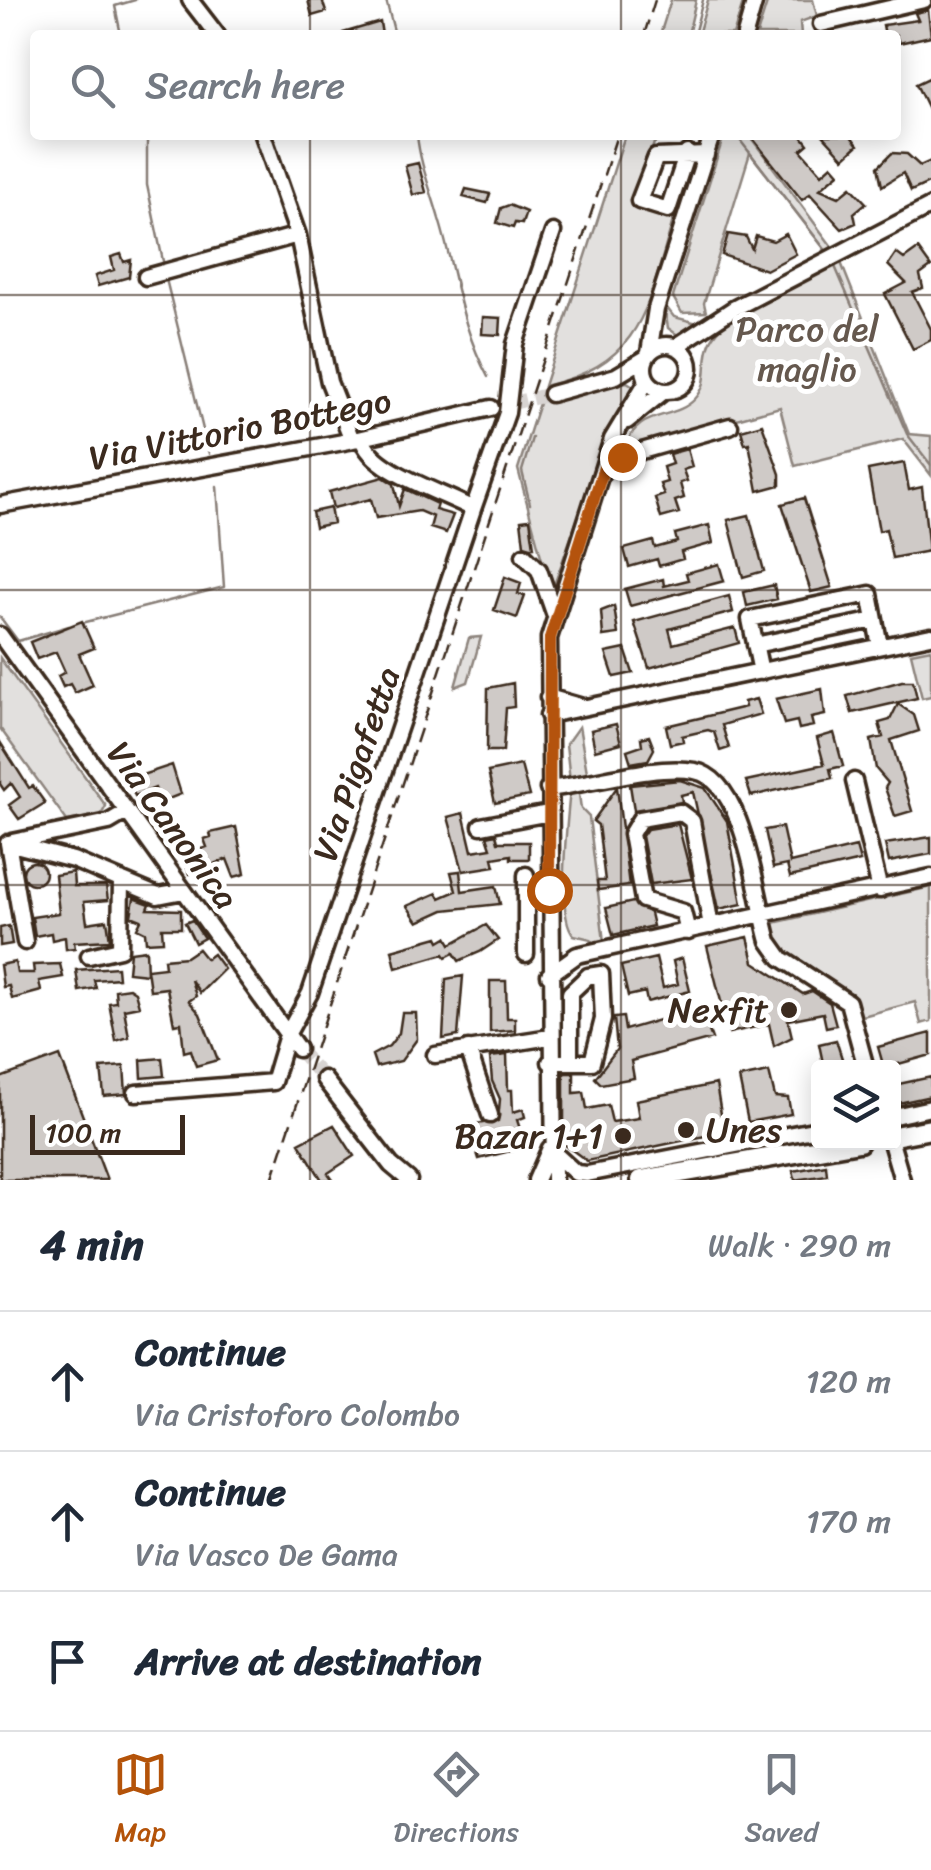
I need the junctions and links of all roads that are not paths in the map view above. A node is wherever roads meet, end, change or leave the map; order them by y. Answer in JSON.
{"nodes":[{"id":1,"x":190,"y":0,"type":"edge"},
{"id":2,"x":756,"y":0,"type":"edge"},
{"id":3,"x":924,"y":0,"type":"edge"},
{"id":4,"x":821,"y":24,"type":"dead end"},
{"id":5,"x":213,"y":30,"type":"edge"},
{"id":6,"x":746,"y":30,"type":"edge"},
{"id":7,"x":264,"y":140,"type":"edge"},
{"id":8,"x":710,"y":140,"type":"edge"},
{"id":9,"x":687,"y":154,"type":"dead end"},
{"id":10,"x":706,"y":155,"type":"junction"},
{"id":11,"x":931,"y":206,"type":"edge"},
{"id":12,"x":553,"y":232,"type":"dead end"},
{"id":13,"x":298,"y":235,"type":"junction"},
{"id":14,"x":146,"y":277,"type":"dead end"},
{"id":15,"x":656,"y":320,"type":"junction"},
{"id":16,"x":700,"y":331,"type":"junction"},
{"id":17,"x":674,"y":346,"type":"junction"},
{"id":18,"x":647,"y":355,"type":"junction"},
{"id":19,"x":689,"y":361,"type":"junction"},
{"id":20,"x":616,"y":376,"type":"junction"},
{"id":21,"x":646,"y":380,"type":"junction"},
{"id":22,"x":663,"y":392,"type":"junction"},
{"id":23,"x":550,"y":394,"type":"tunnel mouth"},
{"id":24,"x":491,"y":408,"type":"tunnel mouth"},
{"id":25,"x":730,"y":426,"type":"dead end"},
{"id":26,"x":618,"y":427,"type":"junction"},
{"id":27,"x":357,"y":439,"type":"junction"},
{"id":28,"x":606,"y":461,"type":"junction"},
{"id":29,"x":0,"y":505,"type":"edge"},
{"id":30,"x":473,"y":508,"type":"junction"},
{"id":31,"x":524,"y":555,"type":"dead end"},
{"id":32,"x":554,"y":613,"type":"junction"},
{"id":33,"x":875,"y":620,"type":"junction"},
{"id":34,"x":0,"y":635,"type":"edge"},
{"id":35,"x":931,"y":636,"type":"edge"},
{"id":36,"x":755,"y":645,"type":"junction"},
{"id":37,"x":880,"y":646,"type":"junction"},
{"id":38,"x":760,"y":672,"type":"junction"},
{"id":39,"x":548,"y":698,"type":"junction"},
{"id":40,"x":583,"y":707,"type":"junction"},
{"id":41,"x":548,"y":715,"type":"junction"},
{"id":42,"x":854,"y":781,"type":"dead end"},
{"id":43,"x":548,"y":789,"type":"junction"},
{"id":44,"x":126,"y":812,"type":"junction"},
{"id":45,"x":548,"y":813,"type":"junction"},
{"id":46,"x":482,"y":826,"type":"dead end"},
{"id":47,"x":70,"y":830,"type":"junction"},
{"id":48,"x":4,"y":844,"type":"edge"},
{"id":49,"x":59,"y":856,"type":"junction"},
{"id":50,"x":526,"y":875,"type":"dead end"},
{"id":51,"x":931,"y":877,"type":"edge"},
{"id":52,"x":121,"y":880,"type":"junction"},
{"id":53,"x":880,"y":890,"type":"junction"},
{"id":54,"x":184,"y":891,"type":"junction"},
{"id":55,"x":705,"y":905,"type":"junction"},
{"id":56,"x":549,"y":911,"type":"junction"},
{"id":57,"x":519,"y":912,"type":"junction"},
{"id":58,"x":683,"y":912,"type":"junction"},
{"id":59,"x":762,"y":914,"type":"junction"},
{"id":60,"x":711,"y":926,"type":"junction"},
{"id":61,"x":688,"y":932,"type":"junction"},
{"id":62,"x":549,"y":940,"type":"junction"},
{"id":63,"x":25,"y":942,"type":"dead end"},
{"id":64,"x":526,"y":954,"type":"dead end"},
{"id":65,"x":578,"y":955,"type":"junction"},
{"id":66,"x":89,"y":956,"type":"dead end"},
{"id":67,"x":549,"y":976,"type":"junction"},
{"id":68,"x":286,"y":1035,"type":"junction"},
{"id":69,"x":550,"y":1037,"type":"junction"},
{"id":70,"x":468,"y":1048,"type":"junction"},
{"id":71,"x":298,"y":1050,"type":"tunnel mouth"},
{"id":72,"x":435,"y":1055,"type":"dead end"},
{"id":73,"x":864,"y":1060,"type":"edge"},
{"id":74,"x":550,"y":1062,"type":"junction"},
{"id":75,"x":570,"y":1062,"type":"junction"},
{"id":76,"x":324,"y":1079,"type":"tunnel mouth"},
{"id":77,"x":136,"y":1093,"type":"dead end"},
{"id":78,"x":931,"y":1108,"type":"edge"},
{"id":79,"x":901,"y":1114,"type":"edge"},
{"id":80,"x":490,"y":1115,"type":"dead end"},
{"id":81,"x":931,"y":1129,"type":"edge"},
{"id":82,"x":811,"y":1131,"type":"edge"},
{"id":83,"x":901,"y":1137,"type":"edge"},
{"id":84,"x":552,"y":1150,"type":"junction"},
{"id":85,"x":816,"y":1150,"type":"edge"},
{"id":86,"x":895,"y":1150,"type":"edge"},
{"id":87,"x":694,"y":1152,"type":"junction"},
{"id":88,"x":692,"y":1174,"type":"edge"},
{"id":89,"x":409,"y":1180,"type":"edge"},
{"id":90,"x":536,"y":1180,"type":"edge"},
{"id":91,"x":554,"y":1180,"type":"edge"},
{"id":92,"x":640,"y":1180,"type":"edge"},
{"id":93,"x":902,"y":1180,"type":"edge"}],
"edges":[{"from":1,"to":5,"type":"street"},
{"from":2,"to":6,"type":"street"},
{"from":3,"to":4,"type":"street"},
{"from":7,"to":13,"type":"street"},
{"from":8,"to":10,"type":"street"},
{"from":9,"to":10,"type":"street"},
{"from":10,"to":15,"type":"street"},
{"from":11,"to":16,"type":"street"},
{"from":12,"to":30,"type":"street","name":"Via Pigafetta"},
{"from":13,"to":14,"type":"street"},
{"from":13,"to":27,"type":"street"},
{"from":15,"to":17,"type":"street"},
{"from":15,"to":18,"type":"street"},
{"from":16,"to":17,"type":"street"},
{"from":16,"to":19,"type":"street"},
{"from":17,"to":18,"type":"street"},
{"from":17,"to":19,"type":"street"},
{"from":18,"to":20,"type":"street"},
{"from":18,"to":21,"type":"street"},
{"from":19,"to":22,"type":"street"},
{"from":20,"to":21,"type":"street"},
{"from":20,"to":23,"type":"street"},
{"from":21,"to":22,"type":"street"},
{"from":21,"to":26,"type":"street"},
{"from":22,"to":26,"type":"street"},
{"from":24,"to":27,"type":"street","name":"Via Vittorio Bottego"},
{"from":25,"to":28,"type":"street"},
{"from":26,"to":28,"type":"street"},
{"from":27,"to":29,"type":"street","name":"Via Vittorio Bottego"},
{"from":27,"to":30,"type":"street"},
{"from":28,"to":32,"type":"street"},
{"from":30,"to":68,"type":"street","name":"Via Pigafetta"},
{"from":31,"to":32,"type":"street"},
{"from":32,"to":39,"type":"street"},
{"from":33,"to":36,"type":"street"},
{"from":33,"to":36,"type":"street"},
{"from":33,"to":37,"type":"street"},
{"from":34,"to":44,"type":"street","name":"Via Canonica"},
{"from":35,"to":37,"type":"street"},
{"from":36,"to":38,"type":"street"},
{"from":37,"to":38,"type":"street"},
{"from":38,"to":40,"type":"street"},
{"from":39,"to":40,"type":"street"},
{"from":39,"to":41,"type":"street"},
{"from":40,"to":41,"type":"street"},
{"from":41,"to":43,"type":"street"},
{"from":42,"to":53,"type":"street"},
{"from":43,"to":45,"type":"street"},
{"from":43,"to":59,"type":"street"},
{"from":44,"to":47,"type":"street"},
{"from":44,"to":54,"type":"street","name":"Via Canonica"},
{"from":45,"to":46,"type":"street"},
{"from":45,"to":56,"type":"street"},
{"from":47,"to":48,"type":"street"},
{"from":47,"to":49,"type":"street"},
{"from":48,"to":49,"type":"street"},
{"from":48,"to":63,"type":"street"},
{"from":49,"to":52,"type":"street"},
{"from":50,"to":57,"type":"street"},
{"from":51,"to":53,"type":"street"},
{"from":52,"to":54,"type":"street"},
{"from":52,"to":66,"type":"street"},
{"from":53,"to":59,"type":"street"},
{"from":54,"to":68,"type":"street","name":"Via Canonica"},
{"from":55,"to":58,"type":"street"},
{"from":55,"to":58,"type":"street"},
{"from":55,"to":60,"type":"street"},
{"from":56,"to":57,"type":"street"},
{"from":56,"to":62,"type":"street"},
{"from":57,"to":64,"type":"street"},
{"from":58,"to":61,"type":"street"},
{"from":59,"to":60,"type":"street"},
{"from":59,"to":73,"type":"street"},
{"from":60,"to":61,"type":"street"},
{"from":61,"to":65,"type":"street"},
{"from":62,"to":65,"type":"street"},
{"from":62,"to":67,"type":"street"},
{"from":65,"to":67,"type":"street"},
{"from":67,"to":69,"type":"street"},
{"from":68,"to":71,"type":"street","name":"Via Canonica"},
{"from":68,"to":77,"type":"street","name":"Via Pigafetta"},
{"from":69,"to":70,"type":"street"},
{"from":69,"to":74,"type":"street"},
{"from":70,"to":72,"type":"street"},
{"from":70,"to":80,"type":"street"},
{"from":74,"to":75,"type":"street"},
{"from":74,"to":84,"type":"street"},
{"from":75,"to":75,"type":"street"},
{"from":76,"to":89,"type":"street"},
{"from":78,"to":79,"type":"street"},
{"from":81,"to":83,"type":"main road"},
{"from":82,"to":87,"type":"street"},
{"from":84,"to":87,"type":"street"},
{"from":84,"to":90,"type":"street"},
{"from":84,"to":91,"type":"street"},
{"from":85,"to":88,"type":"main road"},
{"from":86,"to":93,"type":"street"},
{"from":87,"to":88,"type":"street"},
{"from":88,"to":92,"type":"main road"}]}
